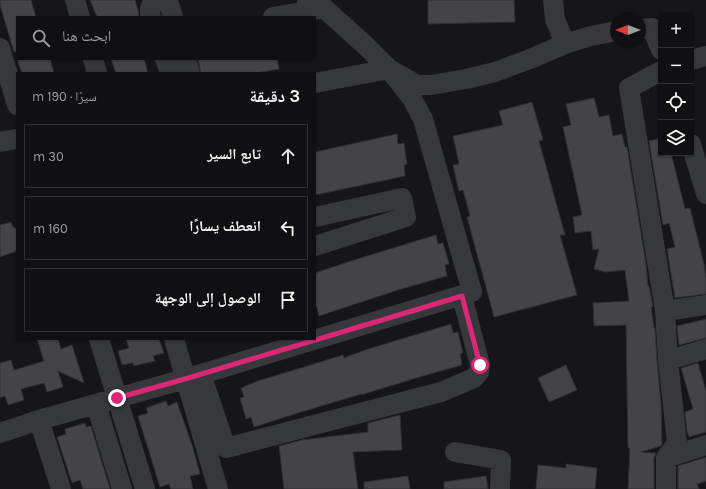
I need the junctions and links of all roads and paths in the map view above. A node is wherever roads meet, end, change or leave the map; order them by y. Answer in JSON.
{"nodes":[{"id":1,"x":75,"y":0,"type":"edge"},
{"id":2,"x":553,"y":0,"type":"edge"},
{"id":3,"x":315,"y":4,"type":"edge"},
{"id":4,"x":80,"y":16,"type":"edge"},
{"id":5,"x":151,"y":16,"type":"edge"},
{"id":6,"x":173,"y":16,"type":"edge"},
{"id":7,"x":276,"y":16,"type":"edge"},
{"id":8,"x":646,"y":28,"type":"edge"},
{"id":9,"x":610,"y":32,"type":"edge"},
{"id":10,"x":565,"y":44,"type":"junction"},
{"id":11,"x":0,"y":48,"type":"edge"},
{"id":12,"x":660,"y":48,"type":"edge"},
{"id":13,"x":706,"y":56,"type":"edge"},
{"id":14,"x":694,"y":59,"type":"edge"},
{"id":15,"x":93,"y":60,"type":"edge"},
{"id":16,"x":165,"y":60,"type":"edge"},
{"id":17,"x":186,"y":60,"type":"edge"},
{"id":18,"x":388,"y":69,"type":"junction"},
{"id":19,"x":97,"y":72,"type":"edge"},
{"id":20,"x":170,"y":72,"type":"edge"},
{"id":21,"x":190,"y":72,"type":"edge"},
{"id":22,"x":658,"y":73,"type":"edge"},
{"id":23,"x":316,"y":83,"type":"edge"},
{"id":24,"x":16,"y":102,"type":"edge"},
{"id":25,"x":16,"y":139,"type":"edge"},
{"id":26,"x":0,"y":142,"type":"edge"},
{"id":27,"x":694,"y":154,"type":"edge"},
{"id":28,"x":706,"y":194,"type":"edge"},
{"id":29,"x":316,"y":217,"type":"edge"},
{"id":30,"x":316,"y":246,"type":"edge"},
{"id":31,"x":462,"y":296,"type":"junction"},
{"id":32,"x":706,"y":305,"type":"edge"},
{"id":33,"x":665,"y":311,"type":"junction"},
{"id":34,"x":99,"y":340,"type":"edge"},
{"id":35,"x":174,"y":340,"type":"edge"},
{"id":36,"x":316,"y":340,"type":"edge"},
{"id":37,"x":316,"y":340,"type":"edge"},
{"id":38,"x":706,"y":350,"type":"edge"},
{"id":39,"x":668,"y":360,"type":"junction"},
{"id":40,"x":193,"y":377,"type":"junction"},
{"id":41,"x":117,"y":398,"type":"junction"},
{"id":42,"x":96,"y":404,"type":"junction"},
{"id":43,"x":39,"y":420,"type":"junction"},
{"id":44,"x":0,"y":433,"type":"edge"},
{"id":45,"x":706,"y":445,"type":"edge"},
{"id":46,"x":455,"y":452,"type":"dead end"},
{"id":47,"x":666,"y":458,"type":"junction"},
{"id":48,"x":61,"y":489,"type":"edge"},
{"id":49,"x":122,"y":489,"type":"edge"},
{"id":50,"x":145,"y":489,"type":"edge"},
{"id":51,"x":218,"y":489,"type":"edge"},
{"id":52,"x":500,"y":489,"type":"edge"},
{"id":53,"x":666,"y":489,"type":"edge"}],
"edges":[{"from":1,"to":4,"type":"street"},
{"from":2,"to":10,"type":"street"},
{"from":3,"to":7,"type":"street"},
{"from":3,"to":18,"type":"street"},
{"from":5,"to":6,"type":"street"},
{"from":8,"to":12,"type":"street"},
{"from":9,"to":10,"type":"street"},
{"from":10,"to":18,"type":"street"},
{"from":11,"to":24,"type":"street"},
{"from":13,"to":14,"type":"street"},
{"from":15,"to":19,"type":"street"},
{"from":16,"to":20,"type":"street"},
{"from":17,"to":21,"type":"street"},
{"from":18,"to":23,"type":"street"},
{"from":18,"to":31,"type":"street"},
{"from":22,"to":33,"type":"street"},
{"from":25,"to":26,"type":"street"},
{"from":27,"to":28,"type":"street"},
{"from":29,"to":30,"type":"street"},
{"from":31,"to":37,"type":"street"},
{"from":31,"to":40,"type":"street"},
{"from":32,"to":33,"type":"street"},
{"from":33,"to":39,"type":"street"},
{"from":34,"to":41,"type":"street"},
{"from":35,"to":40,"type":"street"},
{"from":36,"to":40,"type":"street"},
{"from":38,"to":39,"type":"street"},
{"from":39,"to":47,"type":"street"},
{"from":40,"to":41,"type":"street"},
{"from":40,"to":51,"type":"street"},
{"from":41,"to":42,"type":"street"},
{"from":41,"to":50,"type":"street"},
{"from":42,"to":43,"type":"street"},
{"from":42,"to":49,"type":"street"},
{"from":43,"to":44,"type":"street"},
{"from":43,"to":48,"type":"street"},
{"from":45,"to":47,"type":"street"},
{"from":46,"to":52,"type":"street"},
{"from":47,"to":53,"type":"street"}]}
